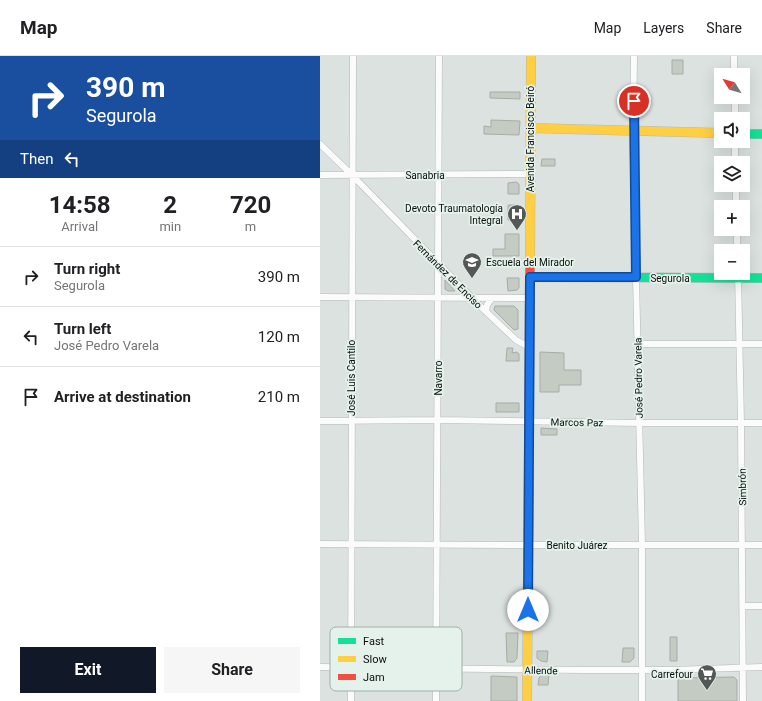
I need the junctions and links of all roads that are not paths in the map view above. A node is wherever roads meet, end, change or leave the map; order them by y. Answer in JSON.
{"nodes":[{"id":1,"x":353,"y":56,"type":"edge"},
{"id":2,"x":439,"y":56,"type":"edge"},
{"id":3,"x":531,"y":56,"type":"edge"},
{"id":4,"x":634,"y":56,"type":"edge"},
{"id":5,"x":734,"y":56,"type":"edge"},
{"id":6,"x":734,"y":68,"type":"edge"},
{"id":7,"x":530,"y":128,"type":"junction"},
{"id":8,"x":633,"y":131,"type":"junction"},
{"id":9,"x":714,"y":133,"type":"edge"},
{"id":10,"x":750,"y":134,"type":"edge"},
{"id":11,"x":762,"y":134,"type":"edge"},
{"id":12,"x":320,"y":144,"type":"edge"},
{"id":13,"x":530,"y":174,"type":"junction"},
{"id":14,"x":320,"y":175,"type":"edge"},
{"id":15,"x":352,"y":175,"type":"junction"},
{"id":16,"x":439,"y":175,"type":"junction"},
{"id":17,"x":438,"y":264,"type":"junction"},
{"id":18,"x":714,"y":275,"type":"edge"},
{"id":19,"x":750,"y":276,"type":"edge"},
{"id":20,"x":530,"y":277,"type":"junction"},
{"id":21,"x":636,"y":277,"type":"junction"},
{"id":22,"x":762,"y":278,"type":"edge"},
{"id":23,"x":738,"y":280,"type":"edge"},
{"id":24,"x":320,"y":297,"type":"edge"},
{"id":25,"x":352,"y":298,"type":"junction"},
{"id":26,"x":438,"y":298,"type":"junction"},
{"id":27,"x":472,"y":298,"type":"junction"},
{"id":28,"x":492,"y":298,"type":"junction"},
{"id":29,"x":529,"y":298,"type":"junction"},
{"id":30,"x":486,"y":312,"type":"junction"},
{"id":31,"x":739,"y":343,"type":"junction"},
{"id":32,"x":638,"y":344,"type":"junction"},
{"id":33,"x":762,"y":344,"type":"edge"},
{"id":34,"x":529,"y":347,"type":"junction"},
{"id":35,"x":438,"y":420,"type":"junction"},
{"id":36,"x":320,"y":421,"type":"edge"},
{"id":37,"x":351,"y":421,"type":"junction"},
{"id":38,"x":529,"y":421,"type":"junction"},
{"id":39,"x":639,"y":423,"type":"junction"},
{"id":40,"x":741,"y":423,"type":"junction"},
{"id":41,"x":762,"y":423,"type":"edge"},
{"id":42,"x":351,"y":543,"type":"junction"},
{"id":43,"x":320,"y":544,"type":"edge"},
{"id":44,"x":436,"y":544,"type":"junction"},
{"id":45,"x":743,"y":544,"type":"junction"},
{"id":46,"x":528,"y":545,"type":"junction"},
{"id":47,"x":642,"y":545,"type":"junction"},
{"id":48,"x":762,"y":545,"type":"edge"},
{"id":49,"x":743,"y":606,"type":"junction"},
{"id":50,"x":762,"y":606,"type":"edge"},
{"id":51,"x":351,"y":627,"type":"edge"},
{"id":52,"x":436,"y":627,"type":"edge"},
{"id":53,"x":743,"y":667,"type":"junction"},
{"id":54,"x":762,"y":667,"type":"edge"},
{"id":55,"x":462,"y":669,"type":"edge"},
{"id":56,"x":528,"y":670,"type":"junction"},
{"id":57,"x":641,"y":670,"type":"junction"},
{"id":58,"x":527,"y":701,"type":"edge"},
{"id":59,"x":642,"y":701,"type":"edge"},
{"id":60,"x":743,"y":701,"type":"edge"}],
"edges":[{"from":1,"to":15,"type":"street","name":"José Luis Cantilo"},
{"from":2,"to":16,"type":"street","name":"Navarro"},
{"from":3,"to":7,"type":"main road","name":"Avenida Francisco Beiró"},
{"from":4,"to":8,"type":"street","name":"José Pedro Varela"},
{"from":5,"to":6,"type":"street"},
{"from":7,"to":8,"type":"main road"},
{"from":7,"to":13,"type":"main road","name":"Avenida Francisco Beiró"},
{"from":8,"to":9,"type":"main road"},
{"from":8,"to":21,"type":"street","name":"José Pedro Varela"},
{"from":10,"to":11,"type":"main road"},
{"from":12,"to":15,"type":"street","name":"Fernández de Enciso"},
{"from":13,"to":16,"type":"street","name":"Sanabria"},
{"from":13,"to":20,"type":"main road","name":"Avenida Francisco Beiró"},
{"from":14,"to":15,"type":"street","name":"Sanabria"},
{"from":15,"to":16,"type":"street","name":"Sanabria"},
{"from":15,"to":17,"type":"street","name":"Fernández de Enciso"},
{"from":15,"to":25,"type":"street","name":"José Luis Cantilo"},
{"from":16,"to":17,"type":"street","name":"Navarro"},
{"from":17,"to":26,"type":"street","name":"Navarro"},
{"from":17,"to":27,"type":"street","name":"Fernández de Enciso"},
{"from":18,"to":21,"type":"main road","name":"Segurola"},
{"from":19,"to":22,"type":"main road","name":"Segurola"},
{"from":20,"to":21,"type":"main road","name":"Segurola"},
{"from":20,"to":29,"type":"main road","name":"Avenida Francisco Beiró"},
{"from":21,"to":32,"type":"street","name":"José Pedro Varela"},
{"from":23,"to":31,"type":"street","name":"Simbrón"},
{"from":24,"to":25,"type":"street"},
{"from":25,"to":26,"type":"street"},
{"from":25,"to":37,"type":"street","name":"José Luis Cantilo"},
{"from":26,"to":27,"type":"street"},
{"from":26,"to":35,"type":"street","name":"Navarro"},
{"from":27,"to":28,"type":"street"},
{"from":27,"to":30,"type":"street","name":"Fernández de Enciso"},
{"from":28,"to":29,"type":"street"},
{"from":28,"to":30,"type":"street"},
{"from":29,"to":34,"type":"main road","name":"Avenida Francisco Beiró"},
{"from":30,"to":34,"type":"street","name":"Fernández de Enciso"},
{"from":31,"to":32,"type":"street"},
{"from":31,"to":33,"type":"street"},
{"from":31,"to":40,"type":"street","name":"Simbrón"},
{"from":32,"to":39,"type":"street","name":"José Pedro Varela"},
{"from":34,"to":38,"type":"main road","name":"Avenida Francisco Beiró"},
{"from":35,"to":37,"type":"street","name":"Marcos Paz"},
{"from":35,"to":38,"type":"street","name":"Marcos Paz"},
{"from":35,"to":44,"type":"street","name":"Navarro"},
{"from":36,"to":37,"type":"street","name":"Marcos Paz"},
{"from":37,"to":42,"type":"street","name":"José Luis Cantilo"},
{"from":38,"to":39,"type":"street","name":"Marcos Paz"},
{"from":38,"to":46,"type":"main road","name":"Avenida Francisco Beiró"},
{"from":39,"to":40,"type":"street","name":"Marcos Paz"},
{"from":39,"to":47,"type":"street","name":"José Pedro Varela"},
{"from":40,"to":41,"type":"street","name":"Marcos Paz"},
{"from":40,"to":45,"type":"street","name":"Simbrón"},
{"from":42,"to":43,"type":"street","name":"Benito Juárez"},
{"from":42,"to":44,"type":"street","name":"Benito Juárez"},
{"from":42,"to":51,"type":"street","name":"José Luis Cantilo"},
{"from":44,"to":46,"type":"street","name":"Benito Juárez"},
{"from":44,"to":52,"type":"street","name":"Navarro"},
{"from":45,"to":47,"type":"street","name":"Benito Juárez"},
{"from":45,"to":48,"type":"street","name":"Benito Juárez"},
{"from":45,"to":49,"type":"street","name":"Simbrón"},
{"from":46,"to":47,"type":"street","name":"Benito Juárez"},
{"from":46,"to":56,"type":"main road","name":"Avenida Francisco Beiró"},
{"from":47,"to":57,"type":"street","name":"José Pedro Varela"},
{"from":49,"to":50,"type":"street"},
{"from":49,"to":53,"type":"street","name":"Simbrón"},
{"from":53,"to":54,"type":"street","name":"Allende"},
{"from":53,"to":57,"type":"street","name":"Allende"},
{"from":53,"to":60,"type":"street","name":"Simbrón"},
{"from":55,"to":56,"type":"street","name":"Allende"},
{"from":56,"to":57,"type":"street","name":"Allende"},
{"from":56,"to":58,"type":"main road","name":"Avenida Francisco Beiró"},
{"from":57,"to":59,"type":"street","name":"José Pedro Varela"}]}
